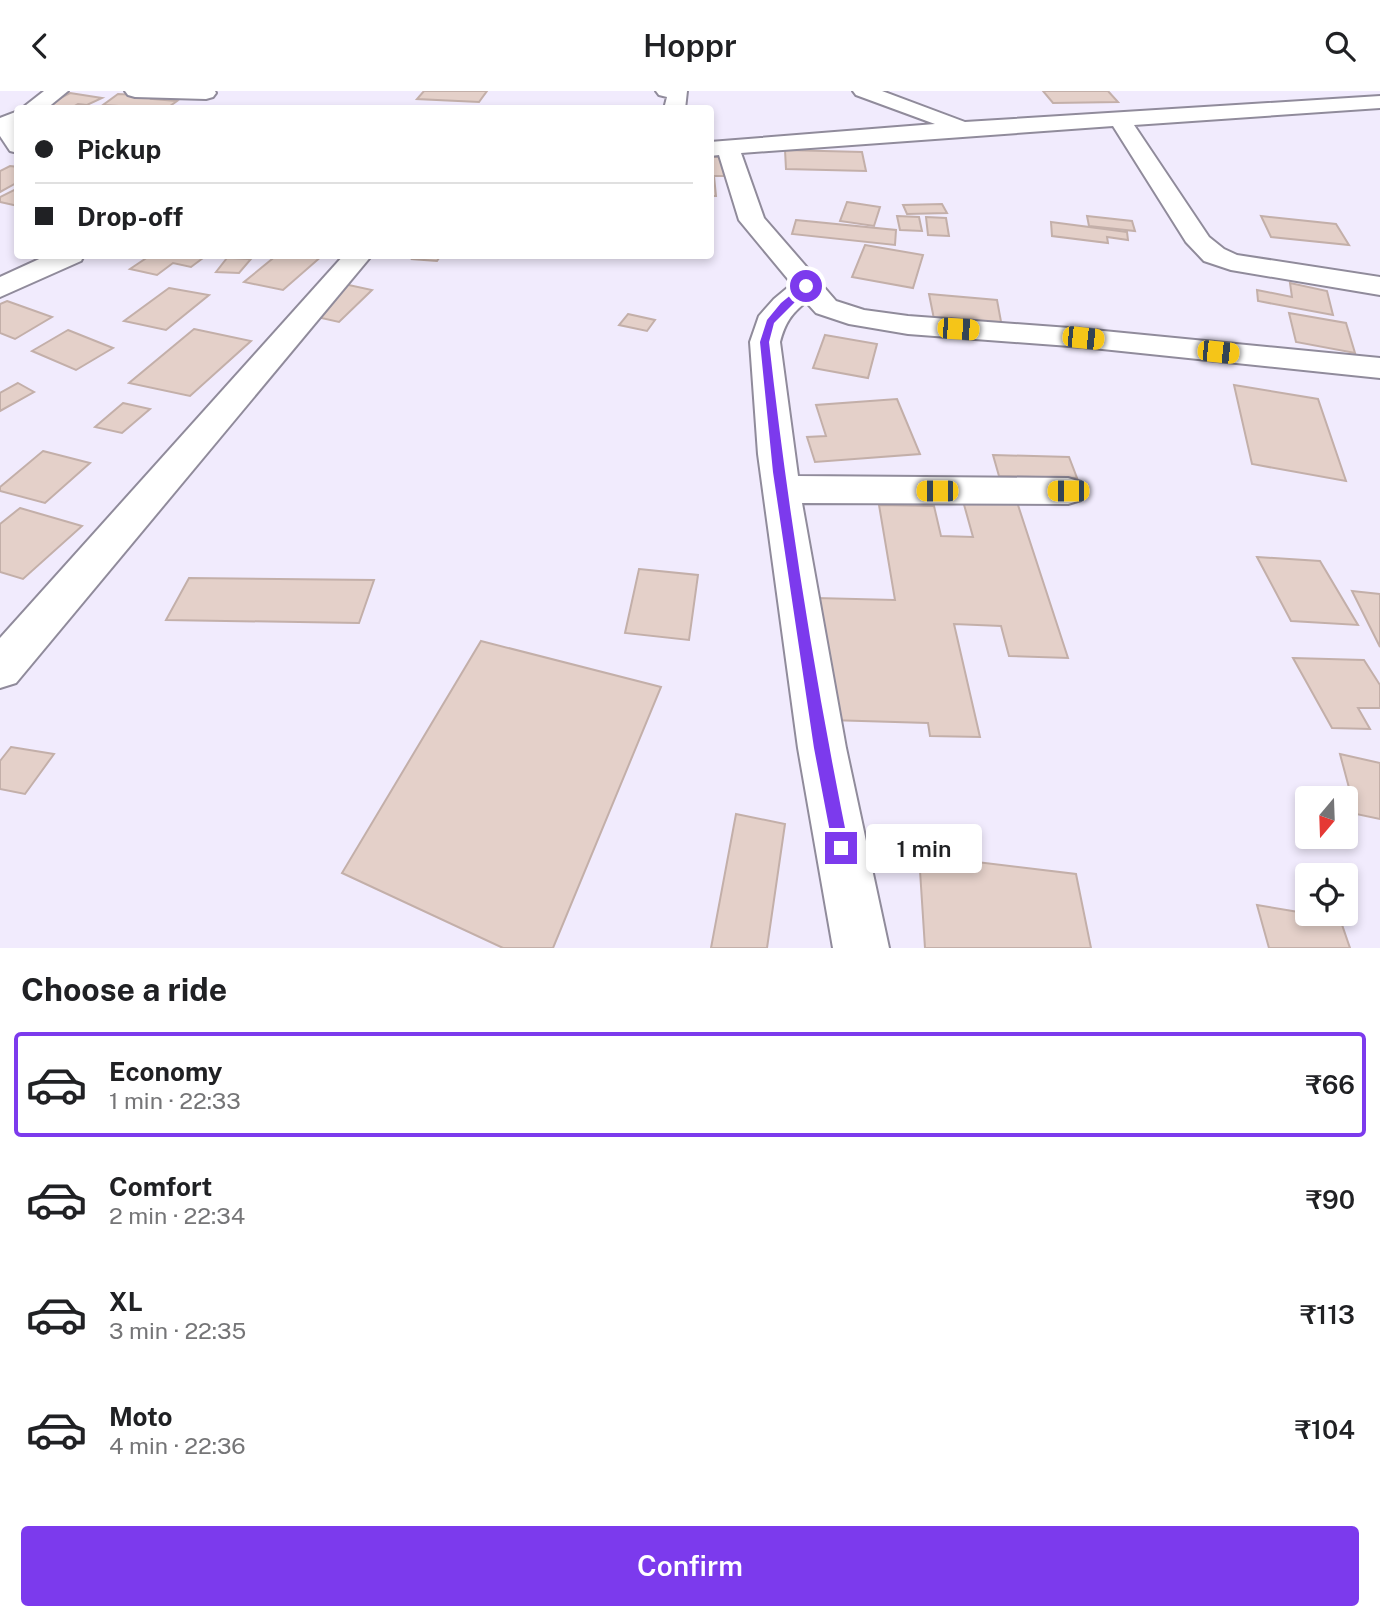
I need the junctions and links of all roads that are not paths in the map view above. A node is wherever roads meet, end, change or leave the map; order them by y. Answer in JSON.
{"nodes":[{"id":1,"x":58,"y":91,"type":"edge"},
{"id":2,"x":135,"y":91,"type":"edge"},
{"id":3,"x":666,"y":91,"type":"edge"},
{"id":4,"x":863,"y":91,"type":"edge"},
{"id":5,"x":915,"y":91,"type":"edge"},
{"id":6,"x":205,"y":93,"type":"dead end"},
{"id":7,"x":894,"y":100,"type":"junction"},
{"id":8,"x":1380,"y":102,"type":"edge"},
{"id":9,"x":37,"y":105,"type":"edge"},
{"id":10,"x":675,"y":105,"type":"edge"},
{"id":11,"x":1119,"y":119,"type":"junction"},
{"id":12,"x":965,"y":128,"type":"junction"},
{"id":13,"x":719,"y":148,"type":"edge"},
{"id":14,"x":62,"y":259,"type":"edge"},
{"id":15,"x":356,"y":259,"type":"edge"},
{"id":16,"x":1380,"y":285,"type":"edge"},
{"id":17,"x":806,"y":286,"type":"junction"},
{"id":18,"x":0,"y":288,"type":"edge"},
{"id":19,"x":1380,"y":369,"type":"edge"},
{"id":20,"x":781,"y":489,"type":"junction"},
{"id":21,"x":1068,"y":491,"type":"dead end"},
{"id":22,"x":0,"y":669,"type":"edge"},
{"id":23,"x":861,"y":948,"type":"edge"}],
"edges":[{"from":1,"to":9,"type":"street"},
{"from":2,"to":6,"type":"street"},
{"from":3,"to":10,"type":"street"},
{"from":4,"to":7,"type":"street"},
{"from":5,"to":7,"type":"street"},
{"from":7,"to":12,"type":"street"},
{"from":8,"to":11,"type":"street"},
{"from":11,"to":12,"type":"street"},
{"from":11,"to":16,"type":"street"},
{"from":12,"to":13,"type":"street"},
{"from":13,"to":17,"type":"street"},
{"from":14,"to":18,"type":"street"},
{"from":15,"to":22,"type":"street"},
{"from":17,"to":19,"type":"street"},
{"from":17,"to":20,"type":"street"},
{"from":20,"to":21,"type":"street"},
{"from":20,"to":23,"type":"street"}]}
